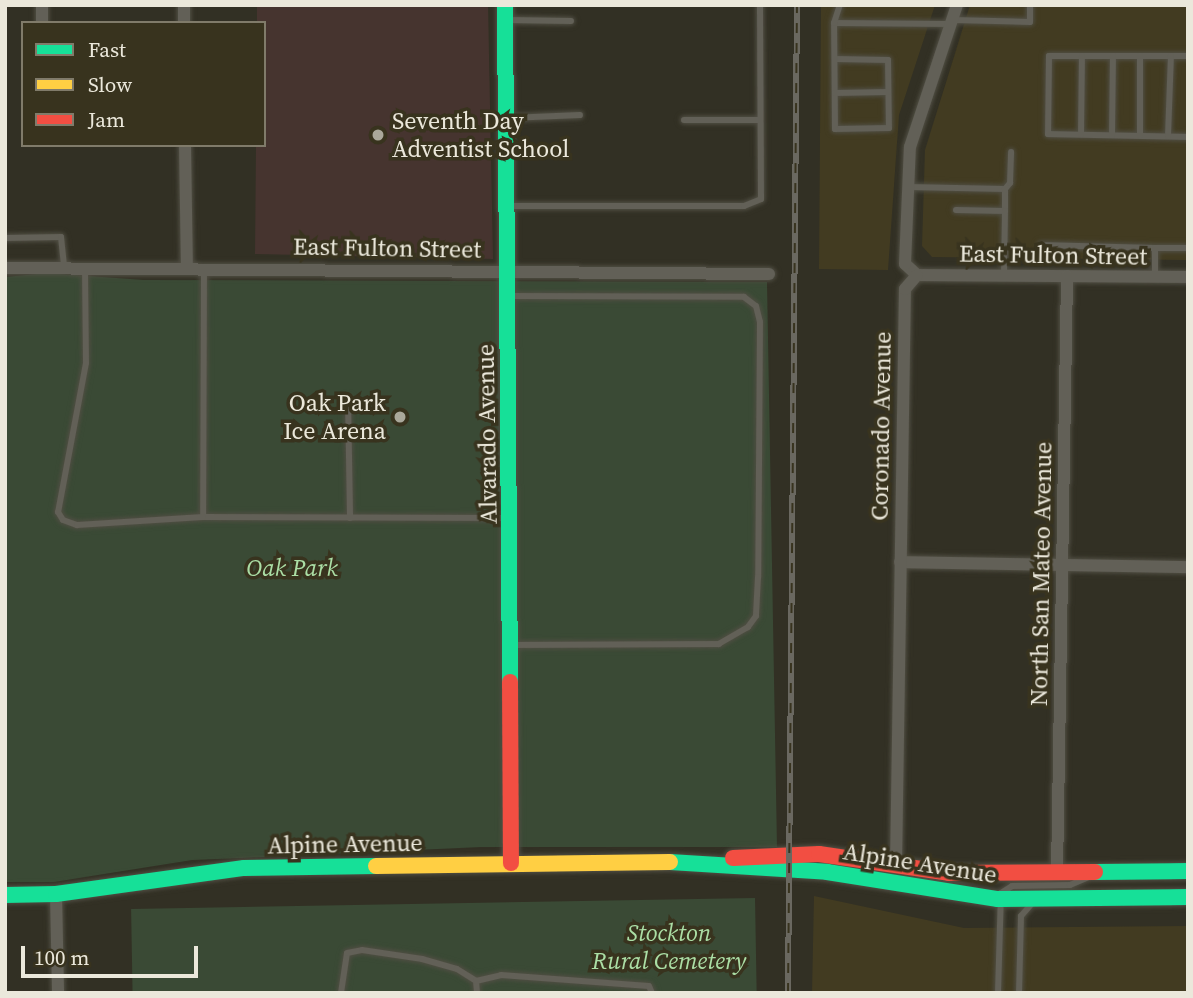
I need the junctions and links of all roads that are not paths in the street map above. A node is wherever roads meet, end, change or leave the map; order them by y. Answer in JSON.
{"nodes":[{"id":1,"x":760,"y":5,"type":"edge"},
{"id":2,"x":840,"y":5,"type":"edge"},
{"id":3,"x":957,"y":5,"type":"edge"},
{"id":4,"x":1030,"y":5,"type":"edge"},
{"id":5,"x":505,"y":13,"type":"edge"},
{"id":6,"x":571,"y":21,"type":"dead end"},
{"id":7,"x":952,"y":22,"type":"junction"},
{"id":8,"x":834,"y":23,"type":"junction"},
{"id":9,"x":1082,"y":56,"type":"junction"},
{"id":10,"x":1113,"y":56,"type":"junction"},
{"id":11,"x":1140,"y":56,"type":"junction"},
{"id":12,"x":1171,"y":56,"type":"junction"},
{"id":13,"x":1188,"y":56,"type":"edge"},
{"id":14,"x":835,"y":59,"type":"junction"},
{"id":15,"x":888,"y":92,"type":"junction"},
{"id":16,"x":835,"y":93,"type":"junction"},
{"id":17,"x":580,"y":115,"type":"dead end"},
{"id":18,"x":509,"y":118,"type":"junction"},
{"id":19,"x":684,"y":120,"type":"dead end"},
{"id":20,"x":759,"y":120,"type":"junction"},
{"id":21,"x":1081,"y":134,"type":"junction"},
{"id":22,"x":1112,"y":135,"type":"junction"},
{"id":23,"x":1140,"y":135,"type":"junction"},
{"id":24,"x":1168,"y":136,"type":"junction"},
{"id":25,"x":1188,"y":137,"type":"edge"},
{"id":26,"x":186,"y":147,"type":"edge"},
{"id":27,"x":1011,"y":152,"type":"dead end"},
{"id":28,"x":906,"y":187,"type":"junction"},
{"id":29,"x":1005,"y":189,"type":"junction"},
{"id":30,"x":509,"y":206,"type":"junction"},
{"id":31,"x":956,"y":210,"type":"dead end"},
{"id":32,"x":1005,"y":211,"type":"junction"},
{"id":33,"x":5,"y":238,"type":"edge"},
{"id":34,"x":1041,"y":245,"type":"dead end"},
{"id":35,"x":1155,"y":248,"type":"junction"},
{"id":36,"x":1188,"y":248,"type":"edge"},
{"id":37,"x":187,"y":266,"type":"junction"},
{"id":38,"x":85,"y":267,"type":"junction"},
{"id":39,"x":204,"y":267,"type":"junction"},
{"id":40,"x":5,"y":268,"type":"edge"},
{"id":41,"x":64,"y":268,"type":"junction"},
{"id":42,"x":508,"y":271,"type":"junction"},
{"id":43,"x":769,"y":274,"type":"dead end"},
{"id":44,"x":917,"y":275,"type":"junction"},
{"id":45,"x":1004,"y":275,"type":"junction"},
{"id":46,"x":1067,"y":276,"type":"junction"},
{"id":47,"x":1155,"y":277,"type":"junction"},
{"id":48,"x":1188,"y":277,"type":"edge"},
{"id":49,"x":508,"y":296,"type":"junction"},
{"id":50,"x":348,"y":399,"type":"dead end"},
{"id":51,"x":203,"y":517,"type":"junction"},
{"id":52,"x":350,"y":517,"type":"junction"},
{"id":53,"x":511,"y":518,"type":"junction"},
{"id":54,"x":900,"y":562,"type":"junction"},
{"id":55,"x":1061,"y":564,"type":"junction"},
{"id":56,"x":1188,"y":567,"type":"edge"},
{"id":57,"x":511,"y":645,"type":"junction"},
{"id":58,"x":688,"y":862,"type":"junction"},
{"id":59,"x":511,"y":863,"type":"junction"},
{"id":60,"x":897,"y":866,"type":"junction"},
{"id":61,"x":1188,"y":871,"type":"edge"},
{"id":62,"x":1057,"y":873,"type":"junction"},
{"id":63,"x":1101,"y":873,"type":"junction"},
{"id":64,"x":57,"y":894,"type":"junction"},
{"id":65,"x":5,"y":895,"type":"edge"},
{"id":66,"x":1188,"y":897,"type":"edge"},
{"id":67,"x":999,"y":899,"type":"junction"},
{"id":68,"x":1042,"y":900,"type":"junction"},
{"id":69,"x":477,"y":981,"type":"junction"},
{"id":70,"x":58,"y":993,"type":"edge"},
{"id":71,"x":341,"y":993,"type":"edge"},
{"id":72,"x":477,"y":993,"type":"edge"},
{"id":73,"x":652,"y":993,"type":"edge"},
{"id":74,"x":998,"y":993,"type":"edge"},
{"id":75,"x":1019,"y":993,"type":"edge"}],
"edges":[{"from":1,"to":20,"type":"lane"},
{"from":2,"to":8,"type":"lane"},
{"from":3,"to":7,"type":"street"},
{"from":4,"to":7,"type":"lane"},
{"from":5,"to":6,"type":"lane"},
{"from":5,"to":18,"type":"street","name":"Alvarado Avenue"},
{"from":7,"to":8,"type":"lane"},
{"from":7,"to":28,"type":"street"},
{"from":8,"to":14,"type":"lane"},
{"from":9,"to":10,"type":"lane"},
{"from":9,"to":21,"type":"lane"},
{"from":9,"to":21,"type":"lane"},
{"from":10,"to":11,"type":"lane"},
{"from":10,"to":22,"type":"lane"},
{"from":11,"to":12,"type":"lane"},
{"from":11,"to":23,"type":"lane"},
{"from":12,"to":13,"type":"lane"},
{"from":12,"to":24,"type":"lane"},
{"from":14,"to":15,"type":"lane"},
{"from":14,"to":16,"type":"lane"},
{"from":15,"to":16,"type":"lane"},
{"from":15,"to":16,"type":"lane"},
{"from":17,"to":18,"type":"lane"},
{"from":18,"to":30,"type":"street","name":"Alvarado Avenue"},
{"from":19,"to":20,"type":"lane"},
{"from":20,"to":30,"type":"lane"},
{"from":21,"to":22,"type":"lane"},
{"from":22,"to":23,"type":"lane"},
{"from":23,"to":24,"type":"lane"},
{"from":24,"to":25,"type":"lane"},
{"from":26,"to":37,"type":"street"},
{"from":27,"to":29,"type":"lane"},
{"from":28,"to":29,"type":"lane"},
{"from":28,"to":44,"type":"street"},
{"from":29,"to":32,"type":"lane"},
{"from":30,"to":42,"type":"street","name":"Alvarado Avenue"},
{"from":31,"to":32,"type":"lane"},
{"from":32,"to":45,"type":"lane"},
{"from":33,"to":41,"type":"lane"},
{"from":34,"to":35,"type":"lane"},
{"from":35,"to":36,"type":"lane"},
{"from":35,"to":47,"type":"lane"},
{"from":37,"to":38,"type":"street","name":"East Fulton Street"},
{"from":37,"to":39,"type":"street","name":"East Fulton Street"},
{"from":38,"to":41,"type":"street","name":"East Fulton Street"},
{"from":38,"to":51,"type":"lane"},
{"from":39,"to":42,"type":"street","name":"East Fulton Street"},
{"from":39,"to":51,"type":"lane"},
{"from":40,"to":41,"type":"street","name":"East Fulton Street"},
{"from":42,"to":43,"type":"street","name":"East Fulton Street"},
{"from":42,"to":49,"type":"street","name":"Alvarado Avenue"},
{"from":44,"to":45,"type":"street","name":"East Fulton Street"},
{"from":44,"to":54,"type":"street","name":"Coronado Avenue"},
{"from":45,"to":46,"type":"street","name":"East Fulton Street"},
{"from":46,"to":47,"type":"street","name":"East Fulton Street"},
{"from":46,"to":55,"type":"street","name":"North San Mateo Avenue"},
{"from":47,"to":48,"type":"street","name":"East Fulton Street"},
{"from":49,"to":53,"type":"street","name":"Alvarado Avenue"},
{"from":49,"to":57,"type":"lane"},
{"from":50,"to":52,"type":"lane"},
{"from":51,"to":52,"type":"lane"},
{"from":52,"to":53,"type":"lane"},
{"from":53,"to":57,"type":"street","name":"Alvarado Avenue"},
{"from":54,"to":55,"type":"street"},
{"from":54,"to":60,"type":"street","name":"Coronado Avenue"},
{"from":55,"to":56,"type":"street"},
{"from":55,"to":62,"type":"street","name":"North San Mateo Avenue"},
{"from":57,"to":59,"type":"street","name":"Alvarado Avenue"},
{"from":58,"to":59,"type":"street","name":"Alpine Avenue"},
{"from":58,"to":60,"type":"street","name":"Alpine Avenue"},
{"from":58,"to":67,"type":"street","name":"Alpine Avenue"},
{"from":59,"to":64,"type":"street","name":"Alpine Avenue"},
{"from":60,"to":62,"type":"street","name":"Alpine Avenue"},
{"from":61,"to":63,"type":"street","name":"Alpine Avenue"},
{"from":62,"to":63,"type":"street","name":"Alpine Avenue"},
{"from":63,"to":67,"type":"lane"},
{"from":64,"to":65,"type":"street","name":"Alpine Avenue"},
{"from":64,"to":70,"type":"street"},
{"from":66,"to":68,"type":"street","name":"Alpine Avenue"},
{"from":67,"to":68,"type":"street","name":"Alpine Avenue"},
{"from":67,"to":74,"type":"lane"},
{"from":68,"to":75,"type":"lane"},
{"from":69,"to":71,"type":"lane"},
{"from":69,"to":72,"type":"lane"},
{"from":69,"to":73,"type":"lane"}]}
